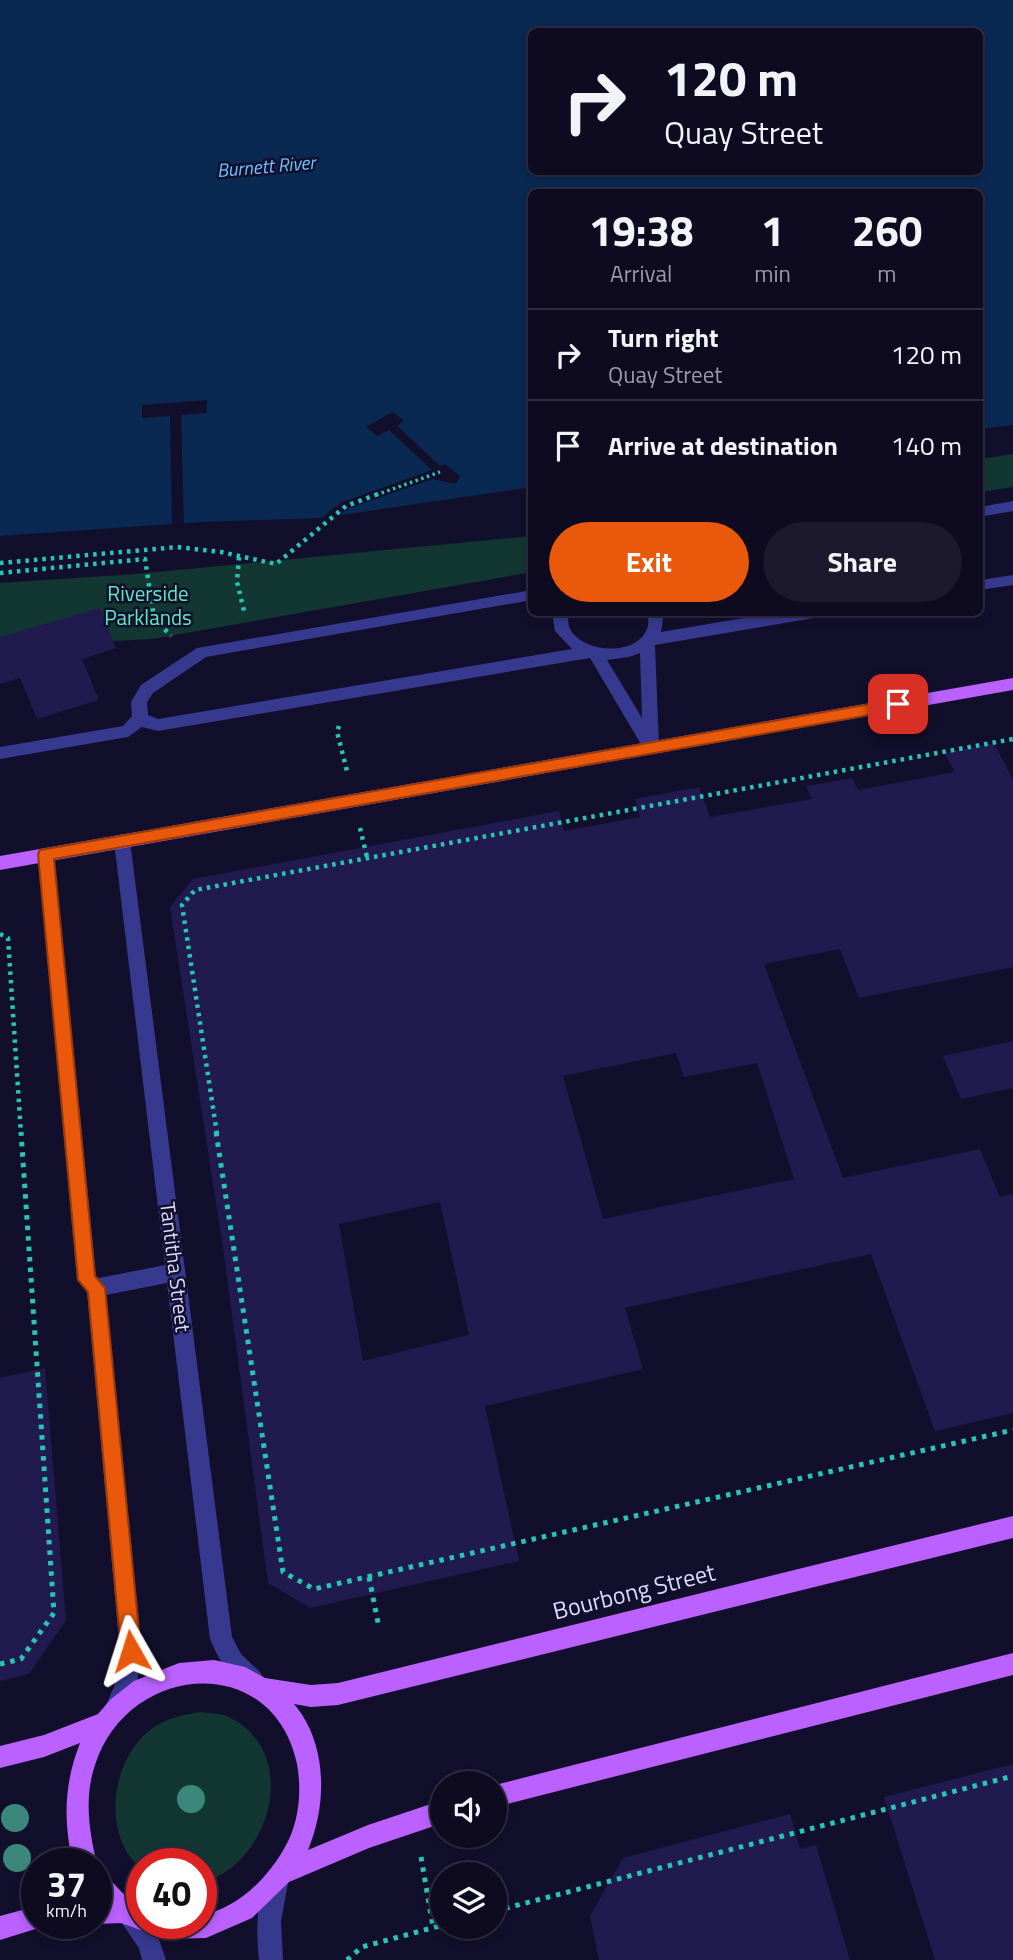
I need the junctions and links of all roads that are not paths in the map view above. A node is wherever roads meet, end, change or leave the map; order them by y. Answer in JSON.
{"nodes":[{"id":1,"x":1013,"y":506,"type":"edge"},
{"id":2,"x":983,"y":511,"type":"edge"},
{"id":3,"x":1013,"y":580,"type":"edge"},
{"id":4,"x":983,"y":585,"type":"edge"},
{"id":5,"x":528,"y":596,"type":"edge"},
{"id":6,"x":559,"y":616,"type":"edge"},
{"id":7,"x":656,"y":616,"type":"edge"},
{"id":8,"x":790,"y":616,"type":"edge"},
{"id":9,"x":648,"y":640,"type":"junction"},
{"id":10,"x":593,"y":652,"type":"junction"},
{"id":11,"x":1013,"y":684,"type":"edge"},
{"id":12,"x":140,"y":718,"type":"junction"},
{"id":13,"x":651,"y":747,"type":"junction"},
{"id":14,"x":0,"y":753,"type":"edge"},
{"id":15,"x":122,"y":841,"type":"junction"},
{"id":16,"x":46,"y":854,"type":"junction"},
{"id":17,"x":0,"y":863,"type":"edge"},
{"id":18,"x":176,"y":1272,"type":"junction"},
{"id":19,"x":96,"y":1288,"type":"junction"},
{"id":20,"x":1013,"y":1527,"type":"edge"},
{"id":21,"x":1013,"y":1664,"type":"edge"},
{"id":22,"x":260,"y":1685,"type":"junction"},
{"id":23,"x":109,"y":1718,"type":"junction"},
{"id":24,"x":0,"y":1757,"type":"edge"},
{"id":25,"x":507,"y":1793,"type":"edge"},
{"id":26,"x":430,"y":1816,"type":"edge"},
{"id":27,"x":81,"y":1848,"type":"edge"},
{"id":28,"x":280,"y":1878,"type":"junction"},
{"id":29,"x":112,"y":1897,"type":"edge"},
{"id":30,"x":126,"y":1909,"type":"edge"},
{"id":31,"x":21,"y":1922,"type":"edge"},
{"id":32,"x":217,"y":1923,"type":"edge"},
{"id":33,"x":0,"y":1928,"type":"edge"},
{"id":34,"x":147,"y":1939,"type":"edge"},
{"id":35,"x":154,"y":1960,"type":"edge"},
{"id":36,"x":271,"y":1960,"type":"edge"}],
"edges":[{"from":1,"to":2,"type":"street"},
{"from":3,"to":4,"type":"street"},
{"from":5,"to":12,"type":"street"},
{"from":6,"to":10,"type":"street"},
{"from":7,"to":9,"type":"street"},
{"from":8,"to":9,"type":"street"},
{"from":9,"to":10,"type":"street"},
{"from":9,"to":13,"type":"street"},
{"from":10,"to":12,"type":"street"},
{"from":10,"to":13,"type":"street"},
{"from":11,"to":13,"type":"main road"},
{"from":12,"to":14,"type":"street"},
{"from":13,"to":15,"type":"main road"},
{"from":15,"to":16,"type":"main road"},
{"from":15,"to":18,"type":"street","name":"Tantitha Street"},
{"from":16,"to":17,"type":"main road"},
{"from":16,"to":19,"type":"street"},
{"from":18,"to":19,"type":"street"},
{"from":18,"to":22,"type":"street","name":"Tantitha Street"},
{"from":19,"to":23,"type":"street"},
{"from":20,"to":22,"type":"main road","name":"Bourbong Street"},
{"from":21,"to":25,"type":"main road"},
{"from":22,"to":23,"type":"main road","name":"Bourbong Street"},
{"from":22,"to":28,"type":"main road"},
{"from":23,"to":24,"type":"main road"},
{"from":23,"to":27,"type":"main road"},
{"from":26,"to":28,"type":"main road"},
{"from":28,"to":32,"type":"main road"},
{"from":28,"to":36,"type":"street"},
{"from":29,"to":30,"type":"main road"},
{"from":31,"to":33,"type":"main road"},
{"from":34,"to":35,"type":"street"}]}
